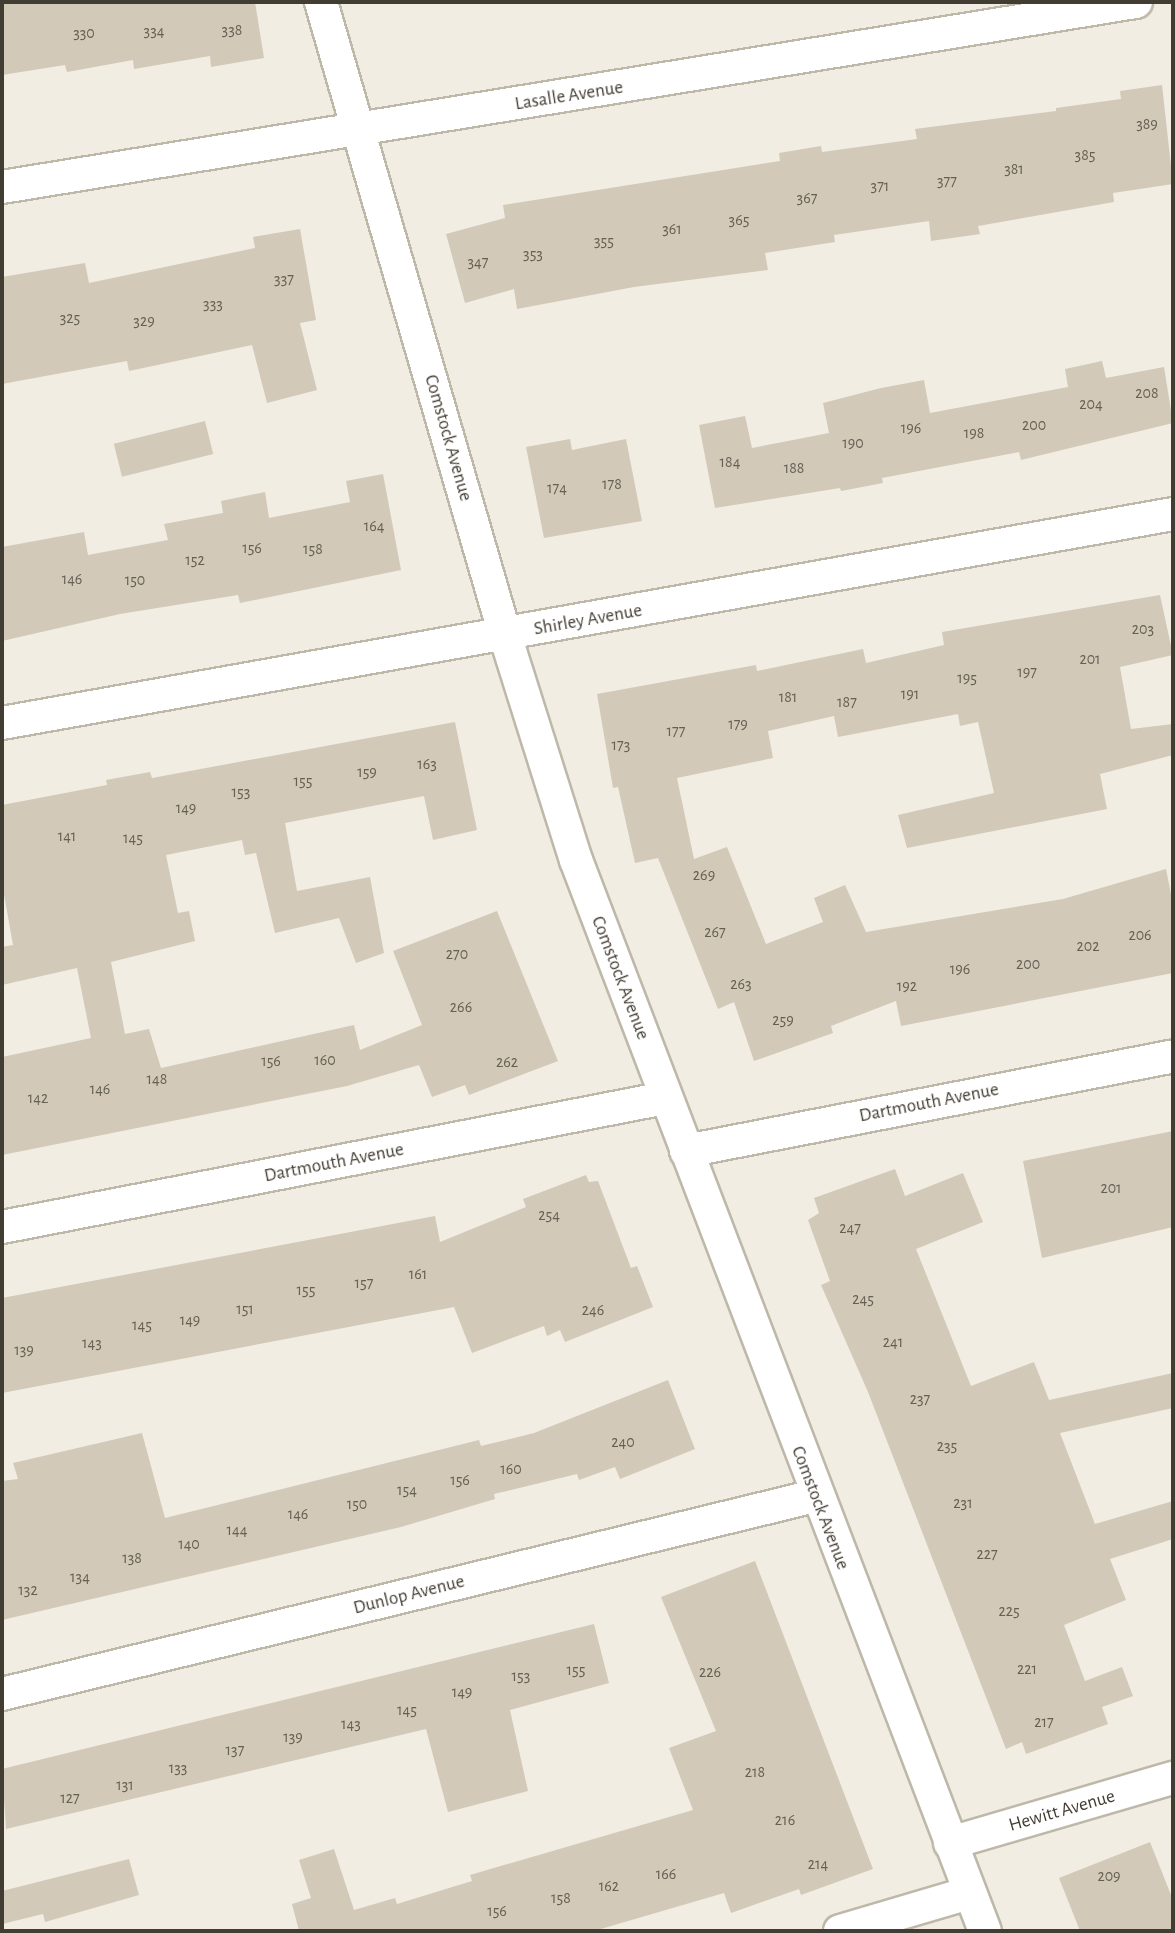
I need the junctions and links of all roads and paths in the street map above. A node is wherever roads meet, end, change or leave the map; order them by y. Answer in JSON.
{"nodes":[{"id":1,"x":321,"y":2,"type":"edge"},
{"id":2,"x":1136,"y":2,"type":"edge"},
{"id":3,"x":360,"y":131,"type":"junction"},
{"id":4,"x":2,"y":187,"type":"edge"},
{"id":5,"x":1173,"y":514,"type":"edge"},
{"id":6,"x":505,"y":635,"type":"junction"},
{"id":7,"x":2,"y":723,"type":"edge"},
{"id":8,"x":1173,"y":1056,"type":"edge"},
{"id":9,"x":665,"y":1098,"type":"junction"},
{"id":10,"x":686,"y":1151,"type":"junction"},
{"id":11,"x":2,"y":1227,"type":"edge"},
{"id":12,"x":816,"y":1496,"type":"junction"},
{"id":13,"x":2,"y":1694,"type":"edge"},
{"id":14,"x":1173,"y":1777,"type":"edge"},
{"id":15,"x":950,"y":1843,"type":"junction"},
{"id":16,"x":969,"y":1893,"type":"junction"},
{"id":17,"x":840,"y":1931,"type":"edge"},
{"id":18,"x":985,"y":1931,"type":"edge"}],
"edges":[{"from":1,"to":3,"type":"street","name":"Comstock Avenue"},
{"from":2,"to":3,"type":"street","name":"Lasalle Avenue"},
{"from":3,"to":4,"type":"street","name":"Lasalle Avenue"},
{"from":3,"to":6,"type":"street","name":"Comstock Avenue"},
{"from":5,"to":6,"type":"street","name":"Shirley Avenue"},
{"from":6,"to":7,"type":"street","name":"Shirley Avenue"},
{"from":6,"to":9,"type":"street","name":"Comstock Avenue"},
{"from":8,"to":10,"type":"street","name":"Dartmouth Avenue"},
{"from":9,"to":10,"type":"street","name":"Comstock Avenue"},
{"from":9,"to":11,"type":"street","name":"Dartmouth Avenue"},
{"from":10,"to":12,"type":"street","name":"Comstock Avenue"},
{"from":12,"to":13,"type":"street","name":"Dunlop Avenue"},
{"from":12,"to":15,"type":"street","name":"Comstock Avenue"},
{"from":14,"to":15,"type":"street","name":"Hewitt Avenue"},
{"from":15,"to":16,"type":"street","name":"Comstock Avenue"},
{"from":16,"to":17,"type":"street"},
{"from":16,"to":18,"type":"street","name":"Comstock Avenue"}]}
